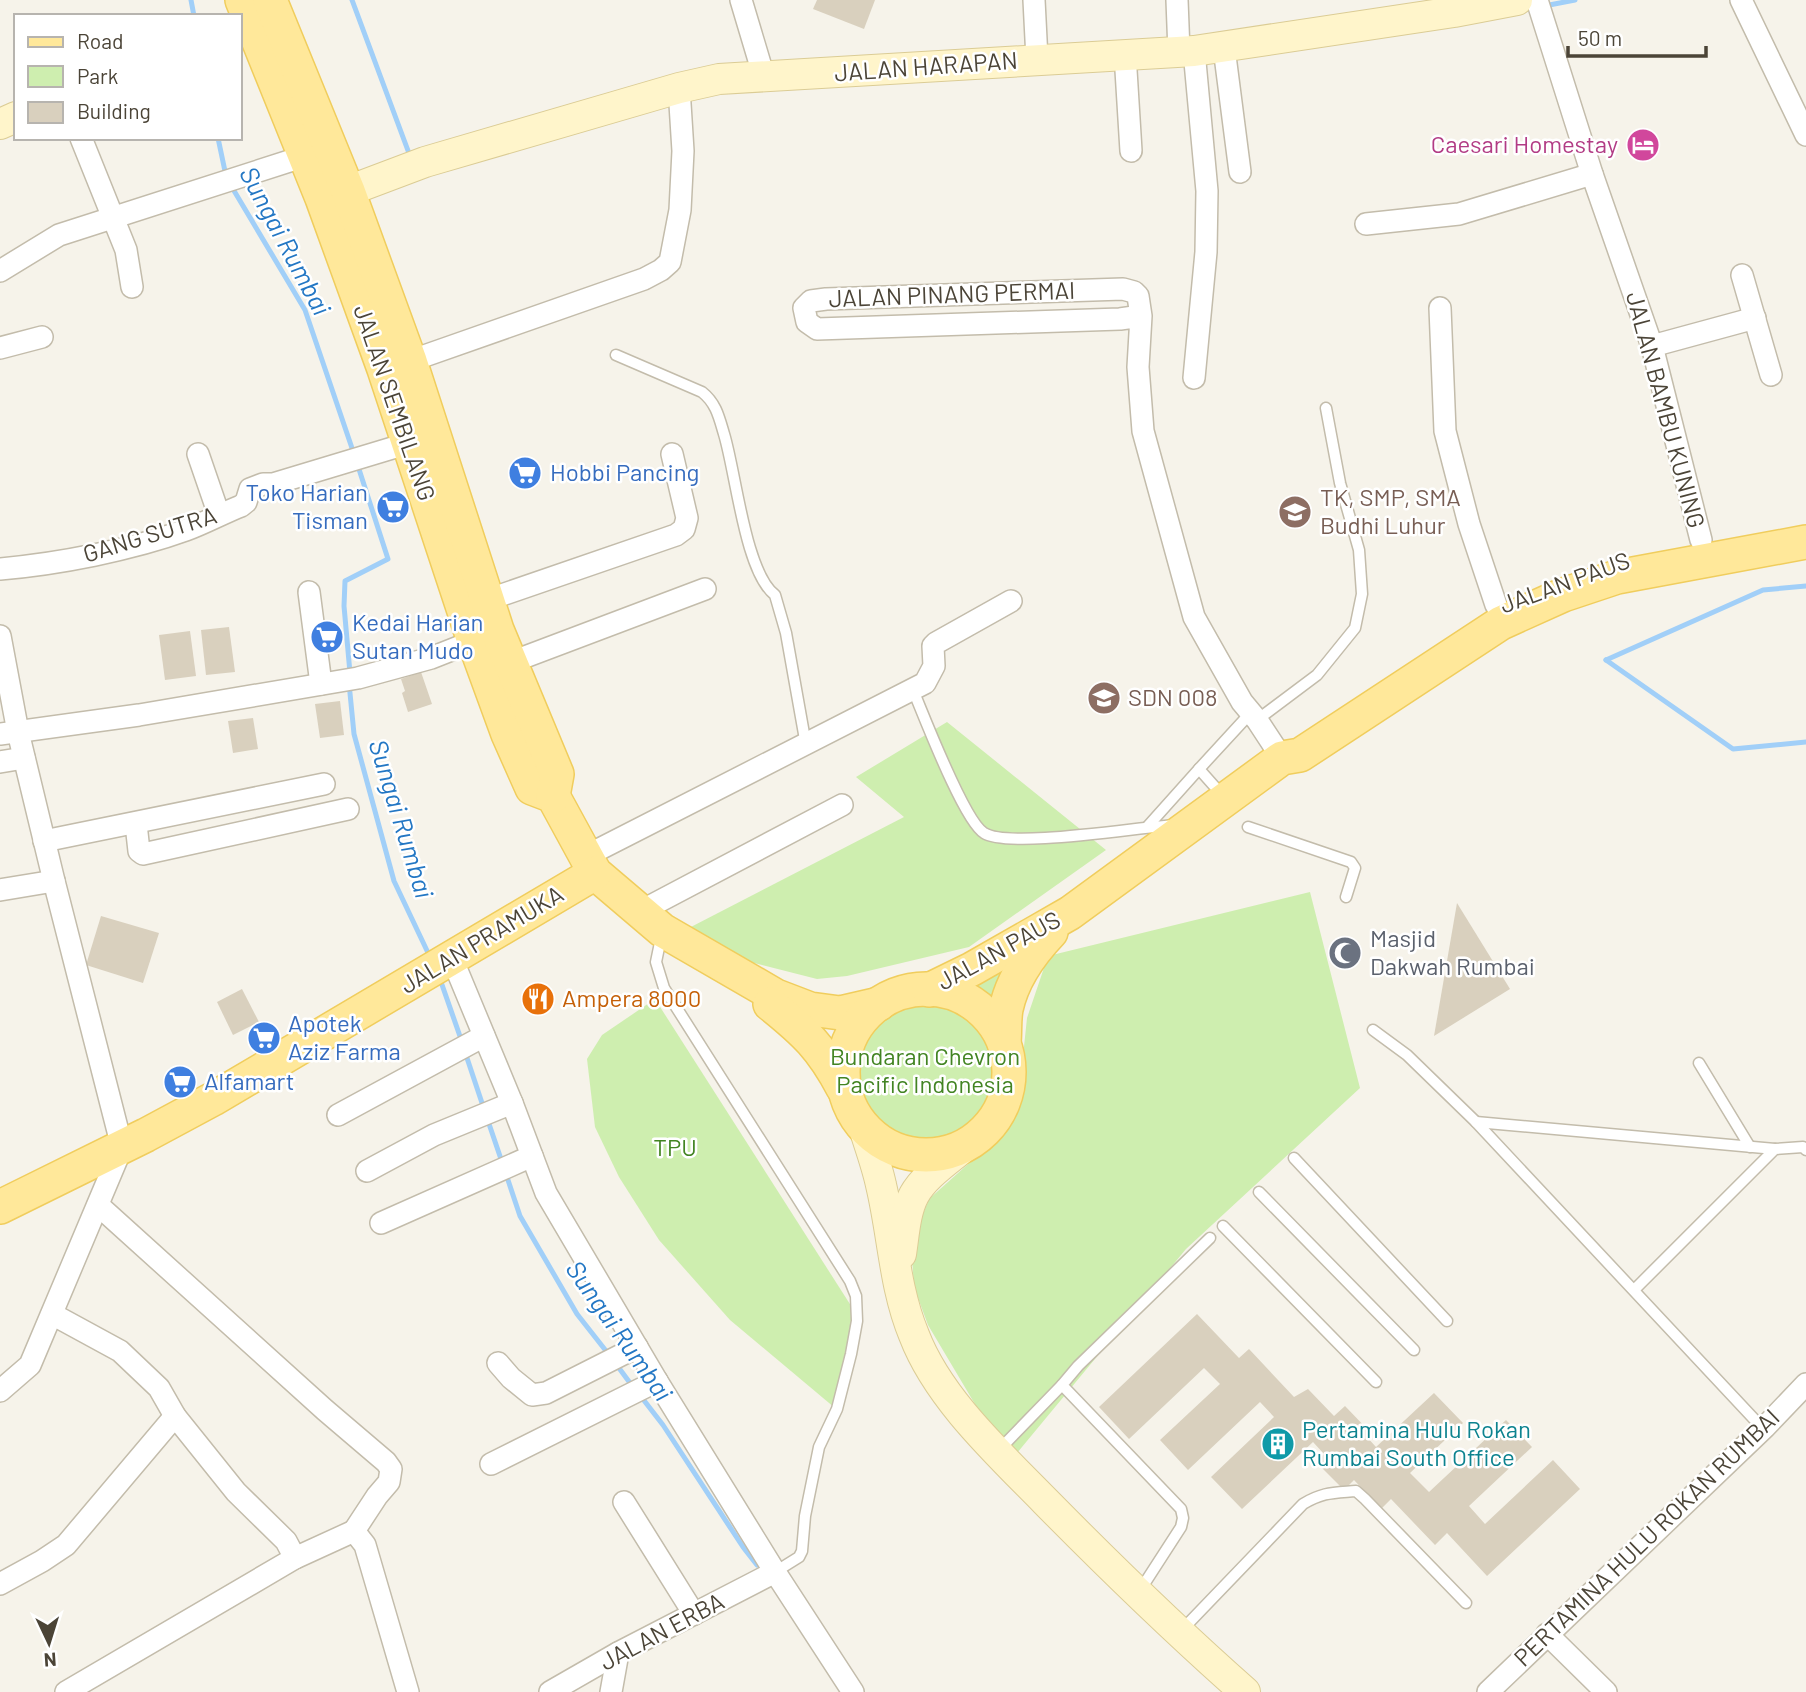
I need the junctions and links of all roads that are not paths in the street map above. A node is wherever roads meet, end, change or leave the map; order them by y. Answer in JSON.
{"nodes":[{"id":1,"x":741,"y":0,"type":"edge"},
{"id":2,"x":1034,"y":0,"type":"edge"},
{"id":3,"x":1177,"y":0,"type":"edge"},
{"id":4,"x":1517,"y":0,"type":"edge"},
{"id":5,"x":1741,"y":0,"type":"edge"},
{"id":6,"x":1454,"y":6,"type":"edge"},
{"id":7,"x":1540,"y":9,"type":"edge"},
{"id":8,"x":251,"y":11,"type":"edge"},
{"id":9,"x":1224,"y":48,"type":"junction"},
{"id":10,"x":1186,"y":52,"type":"junction"},
{"id":11,"x":1125,"y":54,"type":"junction"},
{"id":12,"x":1037,"y":59,"type":"junction"},
{"id":13,"x":764,"y":77,"type":"junction"},
{"id":14,"x":678,"y":88,"type":"junction"},
{"id":15,"x":1806,"y":135,"type":"edge"},
{"id":16,"x":82,"y":140,"type":"edge"},
{"id":17,"x":1131,"y":151,"type":"dead end"},
{"id":18,"x":305,"y":156,"type":"junction"},
{"id":19,"x":1240,"y":172,"type":"dead end"},
{"id":20,"x":1592,"y":174,"type":"junction"},
{"id":21,"x":348,"y":191,"type":"junction"},
{"id":22,"x":113,"y":217,"type":"junction"},
{"id":23,"x":1366,"y":224,"type":"dead end"},
{"id":24,"x":0,"y":271,"type":"edge"},
{"id":25,"x":1742,"y":275,"type":"dead end"},
{"id":26,"x":132,"y":287,"type":"dead end"},
{"id":27,"x":957,"y":293,"type":"junction"},
{"id":28,"x":1440,"y":308,"type":"dead end"},
{"id":29,"x":1141,"y":316,"type":"junction"},
{"id":30,"x":1755,"y":318,"type":"junction"},
{"id":31,"x":959,"y":323,"type":"junction"},
{"id":32,"x":43,"y":337,"type":"dead end"},
{"id":33,"x":1652,"y":346,"type":"junction"},
{"id":34,"x":0,"y":348,"type":"edge"},
{"id":35,"x":616,"y":355,"type":"dead end"},
{"id":36,"x":410,"y":360,"type":"junction"},
{"id":37,"x":1771,"y":375,"type":"dead end"},
{"id":38,"x":1194,"y":378,"type":"dead end"},
{"id":39,"x":1326,"y":408,"type":"dead end"},
{"id":40,"x":409,"y":443,"type":"junction"},
{"id":41,"x":198,"y":454,"type":"dead end"},
{"id":42,"x":672,"y":454,"type":"dead end"},
{"id":43,"x":219,"y":515,"type":"junction"},
{"id":44,"x":1806,"y":527,"type":"edge"},
{"id":45,"x":1701,"y":540,"type":"junction"},
{"id":46,"x":1806,"y":542,"type":"edge"},
{"id":47,"x":0,"y":569,"type":"edge"},
{"id":48,"x":705,"y":589,"type":"dead end"},
{"id":49,"x":309,"y":592,"type":"dead end"},
{"id":50,"x":487,"y":600,"type":"junction"},
{"id":51,"x":1011,"y":601,"type":"dead end"},
{"id":52,"x":1496,"y":605,"type":"junction"},
{"id":53,"x":0,"y":636,"type":"edge"},
{"id":54,"x":474,"y":642,"type":"junction"},
{"id":55,"x":509,"y":663,"type":"junction"},
{"id":56,"x":321,"y":684,"type":"junction"},
{"id":57,"x":913,"y":690,"type":"junction"},
{"id":58,"x":1248,"y":714,"type":"junction"},
{"id":59,"x":9,"y":733,"type":"edge"},
{"id":60,"x":806,"y":745,"type":"junction"},
{"id":61,"x":24,"y":758,"type":"junction"},
{"id":62,"x":1278,"y":761,"type":"junction"},
{"id":63,"x":0,"y":762,"type":"edge"},
{"id":64,"x":1199,"y":769,"type":"junction"},
{"id":65,"x":324,"y":784,"type":"dead end"},
{"id":66,"x":547,"y":786,"type":"junction"},
{"id":67,"x":1225,"y":798,"type":"junction"},
{"id":68,"x":842,"y":805,"type":"dead end"},
{"id":69,"x":348,"y":809,"type":"dead end"},
{"id":70,"x":136,"y":824,"type":"junction"},
{"id":71,"x":1190,"y":824,"type":"junction"},
{"id":72,"x":1148,"y":827,"type":"junction"},
{"id":73,"x":1248,"y":827,"type":"dead end"},
{"id":74,"x":44,"y":841,"type":"junction"},
{"id":75,"x":590,"y":864,"type":"junction"},
{"id":76,"x":54,"y":881,"type":"junction"},
{"id":77,"x":0,"y":890,"type":"edge"},
{"id":78,"x":1346,"y":897,"type":"dead end"},
{"id":79,"x":1070,"y":913,"type":"junction"},
{"id":80,"x":652,"y":920,"type":"junction"},
{"id":81,"x":451,"y":956,"type":"junction"},
{"id":82,"x":725,"y":968,"type":"junction"},
{"id":83,"x":929,"y":990,"type":"junction"},
{"id":84,"x":879,"y":1004,"type":"junction"},
{"id":85,"x":1373,"y":1030,"type":"dead end"},
{"id":86,"x":1004,"y":1042,"type":"junction"},
{"id":87,"x":470,"y":1043,"type":"junction"},
{"id":88,"x":1699,"y":1063,"type":"dead end"},
{"id":89,"x":844,"y":1087,"type":"junction"},
{"id":90,"x":495,"y":1110,"type":"junction"},
{"id":91,"x":338,"y":1115,"type":"dead end"},
{"id":92,"x":1476,"y":1122,"type":"junction"},
{"id":93,"x":864,"y":1128,"type":"junction"},
{"id":94,"x":966,"y":1145,"type":"junction"},
{"id":95,"x":122,"y":1147,"type":"junction"},
{"id":96,"x":1750,"y":1147,"type":"junction"},
{"id":97,"x":1775,"y":1149,"type":"junction"},
{"id":98,"x":1806,"y":1150,"type":"edge"},
{"id":99,"x":532,"y":1156,"type":"junction"},
{"id":100,"x":1294,"y":1158,"type":"dead end"},
{"id":101,"x":367,"y":1171,"type":"dead end"},
{"id":102,"x":1259,"y":1192,"type":"dead end"},
{"id":103,"x":98,"y":1205,"type":"junction"},
{"id":104,"x":0,"y":1207,"type":"edge"},
{"id":105,"x":381,"y":1223,"type":"dead end"},
{"id":106,"x":1223,"y":1226,"type":"dead end"},
{"id":107,"x":1210,"y":1238,"type":"dead end"},
{"id":108,"x":897,"y":1280,"type":"junction"},
{"id":109,"x":1634,"y":1290,"type":"junction"},
{"id":110,"x":52,"y":1314,"type":"junction"},
{"id":111,"x":1447,"y":1321,"type":"dead end"},
{"id":112,"x":1414,"y":1350,"type":"dead end"},
{"id":113,"x":620,"y":1355,"type":"junction"},
{"id":114,"x":498,"y":1363,"type":"dead end"},
{"id":115,"x":1376,"y":1382,"type":"dead end"},
{"id":116,"x":1806,"y":1384,"type":"edge"},
{"id":117,"x":1062,"y":1385,"type":"junction"},
{"id":118,"x":643,"y":1387,"type":"junction"},
{"id":119,"x":0,"y":1391,"type":"edge"},
{"id":120,"x":175,"y":1416,"type":"junction"},
{"id":121,"x":1765,"y":1427,"type":"junction"},
{"id":122,"x":998,"y":1451,"type":"junction"},
{"id":123,"x":491,"y":1464,"type":"dead end"},
{"id":124,"x":624,"y":1502,"type":"dead end"},
{"id":125,"x":354,"y":1531,"type":"junction"},
{"id":126,"x":295,"y":1558,"type":"junction"},
{"id":127,"x":775,"y":1572,"type":"junction"},
{"id":128,"x":0,"y":1584,"type":"edge"},
{"id":129,"x":1139,"y":1593,"type":"junction"},
{"id":130,"x":1466,"y":1603,"type":"dead end"},
{"id":131,"x":694,"y":1614,"type":"junction"},
{"id":132,"x":1179,"y":1633,"type":"junction"},
{"id":133,"x":1546,"y":1634,"type":"junction"},
{"id":134,"x":618,"y":1653,"type":"junction"},
{"id":135,"x":66,"y":1692,"type":"edge"},
{"id":136,"x":408,"y":1692,"type":"edge"},
{"id":137,"x":550,"y":1692,"type":"edge"},
{"id":138,"x":611,"y":1692,"type":"edge"},
{"id":139,"x":853,"y":1692,"type":"edge"},
{"id":140,"x":1245,"y":1692,"type":"edge"},
{"id":141,"x":1488,"y":1692,"type":"edge"},
{"id":142,"x":1606,"y":1692,"type":"edge"}],
"edges":[{"from":1,"to":13,"type":"street"},
{"from":2,"to":12,"type":"street"},
{"from":3,"to":10,"type":"street"},
{"from":4,"to":6,"type":"street","name":"JALAN HARAPAN"},
{"from":5,"to":15,"type":"street"},
{"from":6,"to":9,"type":"street","name":"JALAN HARAPAN"},
{"from":7,"to":20,"type":"street","name":"JALAN BAMBU KUNING"},
{"from":8,"to":18,"type":"main road","name":"JALAN SEMBILANG"},
{"from":8,"to":21,"type":"main road","name":"JALAN SEMBILANG"},
{"from":9,"to":10,"type":"street","name":"JALAN HARAPAN"},
{"from":9,"to":19,"type":"street"},
{"from":10,"to":11,"type":"street","name":"JALAN HARAPAN"},
{"from":10,"to":38,"type":"street"},
{"from":11,"to":12,"type":"street","name":"JALAN HARAPAN"},
{"from":11,"to":17,"type":"street"},
{"from":12,"to":13,"type":"street","name":"JALAN HARAPAN"},
{"from":13,"to":14,"type":"street","name":"JALAN HARAPAN"},
{"from":14,"to":21,"type":"street","name":"JALAN HARAPAN"},
{"from":14,"to":36,"type":"street"},
{"from":16,"to":22,"type":"street"},
{"from":18,"to":22,"type":"street"},
{"from":18,"to":40,"type":"main road","name":"JALAN SEMBILANG"},
{"from":20,"to":23,"type":"street"},
{"from":20,"to":33,"type":"street","name":"JALAN BAMBU KUNING"},
{"from":21,"to":36,"type":"main road","name":"JALAN SEMBILANG"},
{"from":22,"to":24,"type":"street"},
{"from":22,"to":26,"type":"street"},
{"from":25,"to":30,"type":"street"},
{"from":27,"to":29,"type":"street","name":"JALAN PINANG PERMAI"},
{"from":27,"to":31,"type":"street"},
{"from":27,"to":31,"type":"street","name":"JALAN PINANG PERMAI"},
{"from":28,"to":52,"type":"street"},
{"from":29,"to":31,"type":"street","name":"JALAN PINANG PERMAI"},
{"from":29,"to":58,"type":"street"},
{"from":30,"to":33,"type":"street"},
{"from":30,"to":37,"type":"street"},
{"from":32,"to":34,"type":"street"},
{"from":33,"to":45,"type":"street","name":"JALAN BAMBU KUNING"},
{"from":35,"to":60,"type":"lane"},
{"from":36,"to":50,"type":"main road","name":"JALAN SEMBILANG"},
{"from":39,"to":58,"type":"lane"},
{"from":40,"to":43,"type":"street","name":"GANG SUTRA"},
{"from":40,"to":54,"type":"main road","name":"JALAN SEMBILANG"},
{"from":41,"to":43,"type":"street"},
{"from":42,"to":50,"type":"street"},
{"from":43,"to":47,"type":"street","name":"GANG SUTRA"},
{"from":44,"to":45,"type":"main road","name":"JALAN PAUS"},
{"from":45,"to":52,"type":"main road","name":"JALAN PAUS"},
{"from":46,"to":62,"type":"main road","name":"JALAN PAUS"},
{"from":48,"to":55,"type":"street"},
{"from":49,"to":56,"type":"street"},
{"from":50,"to":55,"type":"main road","name":"JALAN SEMBILANG"},
{"from":51,"to":57,"type":"street"},
{"from":52,"to":62,"type":"main road","name":"JALAN PAUS"},
{"from":53,"to":59,"type":"street"},
{"from":54,"to":56,"type":"street"},
{"from":54,"to":66,"type":"main road","name":"JALAN SEMBILANG"},
{"from":55,"to":66,"type":"main road","name":"JALAN SEMBILANG"},
{"from":56,"to":59,"type":"street"},
{"from":57,"to":60,"type":"street"},
{"from":57,"to":72,"type":"lane"},
{"from":58,"to":62,"type":"street"},
{"from":58,"to":64,"type":"lane"},
{"from":59,"to":61,"type":"street"},
{"from":60,"to":75,"type":"street"},
{"from":61,"to":63,"type":"street"},
{"from":61,"to":74,"type":"street"},
{"from":62,"to":67,"type":"main road","name":"JALAN PAUS"},
{"from":64,"to":67,"type":"lane"},
{"from":64,"to":72,"type":"lane"},
{"from":65,"to":70,"type":"street"},
{"from":66,"to":75,"type":"main road","name":"JALAN SEMBILANG"},
{"from":67,"to":71,"type":"main road","name":"JALAN PAUS"},
{"from":68,"to":80,"type":"street"},
{"from":69,"to":70,"type":"street"},
{"from":70,"to":74,"type":"street"},
{"from":71,"to":72,"type":"lane"},
{"from":71,"to":79,"type":"main road","name":"JALAN PAUS"},
{"from":73,"to":78,"type":"lane"},
{"from":74,"to":76,"type":"street"},
{"from":75,"to":80,"type":"main road","name":"JALAN SEMBILANG"},
{"from":75,"to":81,"type":"main road","name":"JALAN PRAMUKA"},
{"from":76,"to":77,"type":"street"},
{"from":76,"to":95,"type":"street"},
{"from":79,"to":83,"type":"main road","name":"JALAN PAUS"},
{"from":79,"to":86,"type":"main road","name":"JALAN PAUS"},
{"from":80,"to":82,"type":"main road","name":"JALAN SEMBILANG"},
{"from":80,"to":127,"type":"lane"},
{"from":81,"to":87,"type":"street"},
{"from":81,"to":95,"type":"main road","name":"JALAN PRAMUKA"},
{"from":82,"to":84,"type":"main road","name":"JALAN SEMBILANG"},
{"from":82,"to":89,"type":"main road","name":"JALAN SEMBILANG"},
{"from":83,"to":84,"type":"main road"},
{"from":83,"to":86,"type":"main road"},
{"from":84,"to":89,"type":"main road"},
{"from":85,"to":92,"type":"lane"},
{"from":86,"to":94,"type":"main road"},
{"from":87,"to":90,"type":"street"},
{"from":87,"to":91,"type":"street"},
{"from":88,"to":96,"type":"lane"},
{"from":89,"to":93,"type":"main road"},
{"from":90,"to":99,"type":"street"},
{"from":90,"to":101,"type":"street"},
{"from":92,"to":96,"type":"lane"},
{"from":92,"to":109,"type":"lane"},
{"from":93,"to":94,"type":"main road"},
{"from":93,"to":108,"type":"street"},
{"from":94,"to":108,"type":"street"},
{"from":95,"to":103,"type":"street"},
{"from":95,"to":104,"type":"main road","name":"JALAN PRAMUKA"},
{"from":96,"to":97,"type":"lane"},
{"from":97,"to":98,"type":"lane"},
{"from":97,"to":109,"type":"lane"},
{"from":99,"to":105,"type":"street"},
{"from":99,"to":113,"type":"street"},
{"from":100,"to":111,"type":"lane"},
{"from":102,"to":112,"type":"lane"},
{"from":103,"to":110,"type":"street"},
{"from":103,"to":125,"type":"street"},
{"from":106,"to":115,"type":"lane"},
{"from":107,"to":117,"type":"lane"},
{"from":108,"to":122,"type":"street"},
{"from":109,"to":121,"type":"lane"},
{"from":110,"to":119,"type":"street"},
{"from":110,"to":120,"type":"street"},
{"from":113,"to":114,"type":"street"},
{"from":113,"to":118,"type":"street"},
{"from":116,"to":121,"type":"street","name":"PERTAMINA HULU ROKAN RUMBAI"},
{"from":117,"to":122,"type":"lane"},
{"from":117,"to":129,"type":"lane"},
{"from":118,"to":123,"type":"street"},
{"from":118,"to":127,"type":"street"},
{"from":120,"to":126,"type":"street"},
{"from":120,"to":128,"type":"street"},
{"from":121,"to":133,"type":"street","name":"PERTAMINA HULU ROKAN RUMBAI"},
{"from":122,"to":129,"type":"street"},
{"from":124,"to":131,"type":"street"},
{"from":125,"to":126,"type":"street"},
{"from":125,"to":136,"type":"street"},
{"from":126,"to":135,"type":"street"},
{"from":127,"to":131,"type":"street","name":"JALAN ERBA"},
{"from":127,"to":139,"type":"street"},
{"from":129,"to":132,"type":"street"},
{"from":130,"to":132,"type":"lane"},
{"from":131,"to":134,"type":"street","name":"JALAN ERBA"},
{"from":132,"to":140,"type":"street"},
{"from":133,"to":141,"type":"street","name":"PERTAMINA HULU ROKAN RUMBAI"},
{"from":133,"to":142,"type":"street"},
{"from":134,"to":137,"type":"street","name":"JALAN ERBA"},
{"from":134,"to":138,"type":"street"}]}
